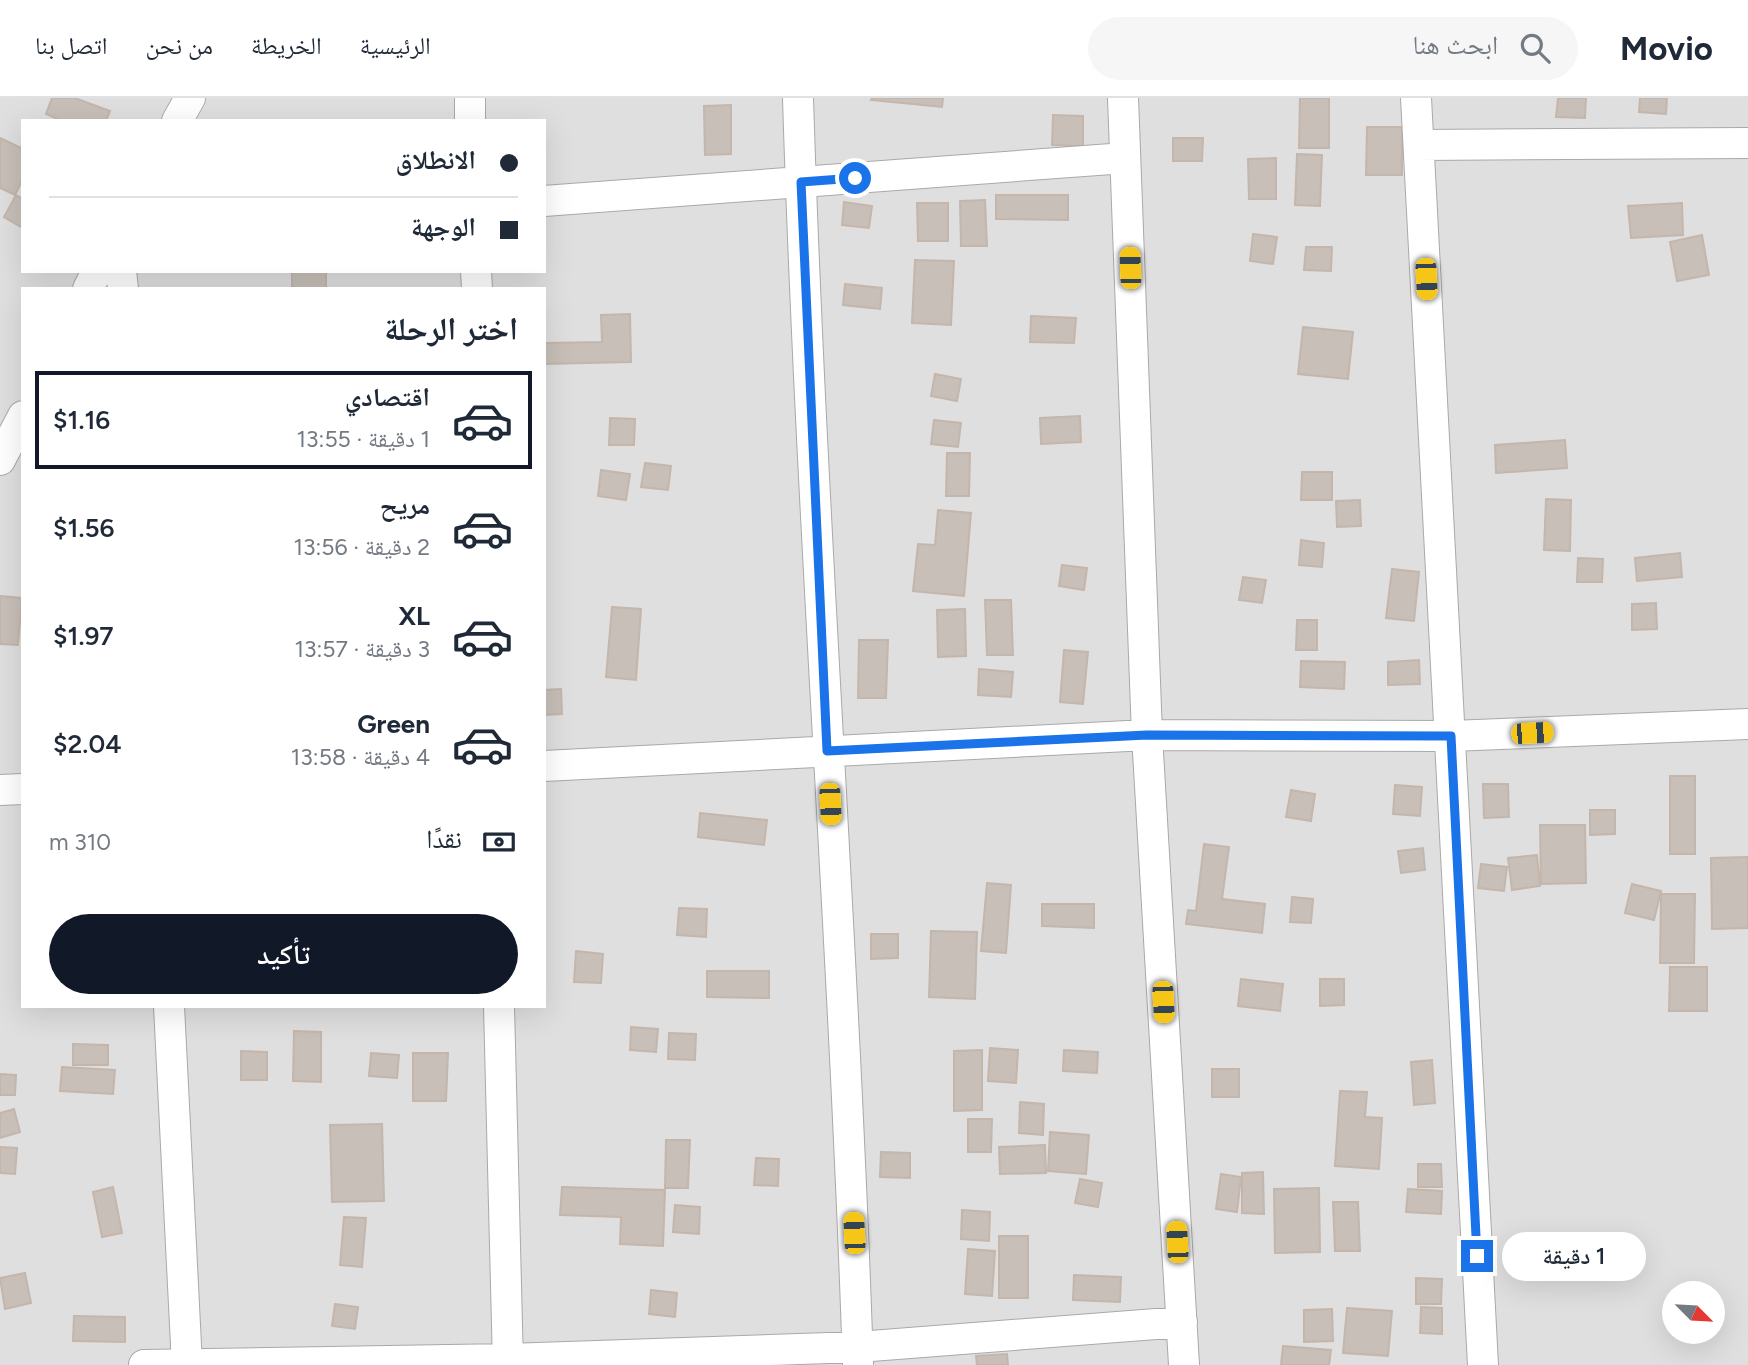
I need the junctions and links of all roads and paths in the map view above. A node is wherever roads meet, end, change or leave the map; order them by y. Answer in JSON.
{"nodes":[{"id":1,"x":190,"y":98,"type":"edge"},
{"id":2,"x":470,"y":98,"type":"edge"},
{"id":3,"x":798,"y":98,"type":"edge"},
{"id":4,"x":1123,"y":98,"type":"edge"},
{"id":5,"x":1416,"y":98,"type":"edge"},
{"id":6,"x":178,"y":119,"type":"edge"},
{"id":7,"x":470,"y":119,"type":"edge"},
{"id":8,"x":1748,"y":143,"type":"edge"},
{"id":9,"x":1419,"y":145,"type":"junction"},
{"id":10,"x":1125,"y":158,"type":"junction"},
{"id":11,"x":801,"y":182,"type":"junction"},
{"id":12,"x":546,"y":201,"type":"edge"},
{"id":13,"x":21,"y":420,"type":"edge"},
{"id":14,"x":0,"y":460,"type":"edge"},
{"id":15,"x":1748,"y":724,"type":"edge"},
{"id":16,"x":1147,"y":735,"type":"junction"},
{"id":17,"x":1451,"y":736,"type":"junction"},
{"id":18,"x":827,"y":751,"type":"junction"},
{"id":19,"x":546,"y":766,"type":"edge"},
{"id":20,"x":21,"y":789,"type":"edge"},
{"id":21,"x":0,"y":790,"type":"edge"},
{"id":22,"x":169,"y":1008,"type":"edge"},
{"id":23,"x":499,"y":1008,"type":"edge"},
{"id":24,"x":1182,"y":1322,"type":"junction"},
{"id":25,"x":858,"y":1356,"type":"edge"},
{"id":26,"x":508,"y":1362,"type":"edge"},
{"id":27,"x":187,"y":1364,"type":"edge"},
{"id":28,"x":144,"y":1365,"type":"edge"},
{"id":29,"x":1184,"y":1365,"type":"edge"},
{"id":30,"x":1483,"y":1365,"type":"edge"}],
"edges":[{"from":1,"to":6,"type":"street"},
{"from":2,"to":7,"type":"street"},
{"from":3,"to":11,"type":"street"},
{"from":4,"to":10,"type":"street"},
{"from":5,"to":9,"type":"street"},
{"from":8,"to":9,"type":"street"},
{"from":9,"to":17,"type":"street"},
{"from":10,"to":11,"type":"street"},
{"from":10,"to":16,"type":"street"},
{"from":11,"to":12,"type":"street"},
{"from":11,"to":18,"type":"street"},
{"from":13,"to":14,"type":"street"},
{"from":15,"to":17,"type":"street"},
{"from":16,"to":17,"type":"street"},
{"from":16,"to":18,"type":"street"},
{"from":16,"to":24,"type":"street"},
{"from":17,"to":30,"type":"street"},
{"from":18,"to":19,"type":"street"},
{"from":18,"to":25,"type":"street"},
{"from":20,"to":21,"type":"street"},
{"from":22,"to":27,"type":"street"},
{"from":23,"to":26,"type":"street"},
{"from":24,"to":25,"type":"street"},
{"from":24,"to":29,"type":"street"},
{"from":25,"to":26,"type":"street"},
{"from":26,"to":27,"type":"street"},
{"from":27,"to":28,"type":"street"}]}
